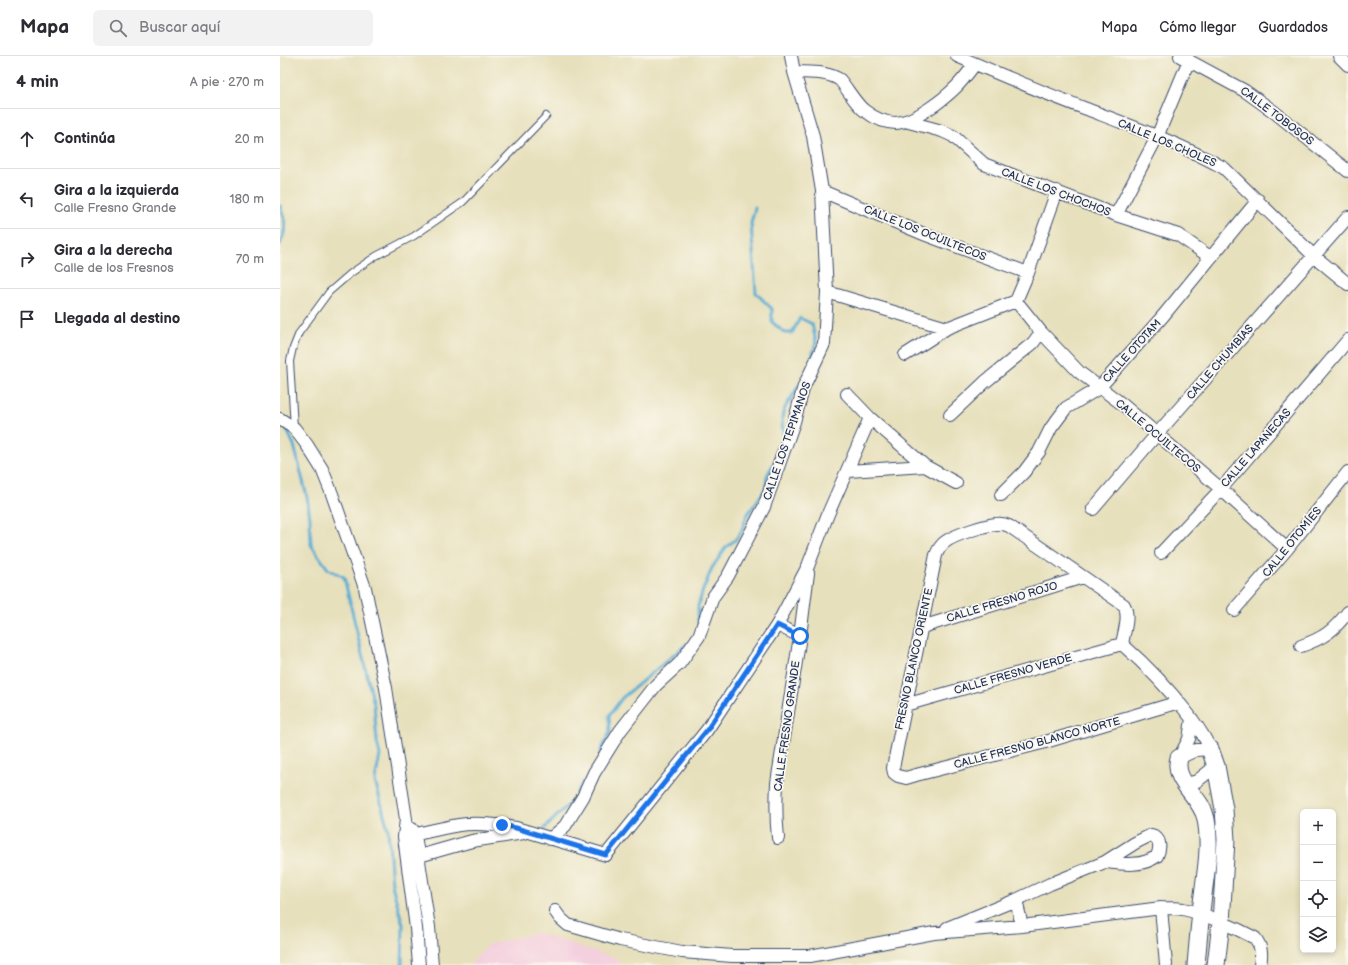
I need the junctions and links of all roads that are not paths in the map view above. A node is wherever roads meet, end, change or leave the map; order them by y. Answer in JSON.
{"nodes":[{"id":1,"x":791,"y":56,"type":"edge"},
{"id":2,"x":957,"y":56,"type":"edge"},
{"id":3,"x":1339,"y":56,"type":"edge"},
{"id":4,"x":1184,"y":58,"type":"edge"},
{"id":5,"x":975,"y":64,"type":"junction"},
{"id":6,"x":1348,"y":65,"type":"edge"},
{"id":7,"x":794,"y":72,"type":"junction"},
{"id":8,"x":546,"y":116,"type":"dead end"},
{"id":9,"x":905,"y":120,"type":"junction"},
{"id":10,"x":1158,"y":136,"type":"junction"},
{"id":11,"x":1348,"y":171,"type":"edge"},
{"id":12,"x":822,"y":191,"type":"junction"},
{"id":13,"x":1057,"y":191,"type":"junction"},
{"id":14,"x":1258,"y":200,"type":"junction"},
{"id":15,"x":1116,"y":215,"type":"junction"},
{"id":16,"x":1348,"y":217,"type":"edge"},
{"id":17,"x":1314,"y":256,"type":"junction"},
{"id":18,"x":1210,"y":257,"type":"junction"},
{"id":19,"x":1028,"y":273,"type":"junction"},
{"id":20,"x":1348,"y":284,"type":"edge"},
{"id":21,"x":827,"y":292,"type":"junction"},
{"id":22,"x":1016,"y":301,"type":"junction"},
{"id":23,"x":946,"y":328,"type":"junction"},
{"id":24,"x":1041,"y":332,"type":"junction"},
{"id":25,"x":1348,"y":340,"type":"edge"},
{"id":26,"x":905,"y":355,"type":"dead end"},
{"id":27,"x":1099,"y":388,"type":"junction"},
{"id":28,"x":847,"y":394,"type":"dead end"},
{"id":29,"x":950,"y":415,"type":"dead end"},
{"id":30,"x":870,"y":418,"type":"junction"},
{"id":31,"x":280,"y":419,"type":"edge"},
{"id":32,"x":294,"y":428,"type":"junction"},
{"id":33,"x":1157,"y":434,"type":"junction"},
{"id":34,"x":925,"y":466,"type":"junction"},
{"id":35,"x":848,"y":470,"type":"junction"},
{"id":36,"x":1348,"y":472,"type":"edge"},
{"id":37,"x":956,"y":483,"type":"dead end"},
{"id":38,"x":1221,"y":489,"type":"junction"},
{"id":39,"x":1001,"y":495,"type":"dead end"},
{"id":40,"x":1093,"y":508,"type":"dead end"},
{"id":41,"x":1287,"y":549,"type":"junction"},
{"id":42,"x":1161,"y":553,"type":"dead end"},
{"id":43,"x":808,"y":566,"type":"junction"},
{"id":44,"x":1083,"y":577,"type":"junction"},
{"id":45,"x":1234,"y":610,"type":"dead end"},
{"id":46,"x":1348,"y":612,"type":"edge"},
{"id":47,"x":777,"y":625,"type":"junction"},
{"id":48,"x":922,"y":627,"type":"junction"},
{"id":49,"x":800,"y":636,"type":"junction"},
{"id":50,"x":1122,"y":644,"type":"junction"},
{"id":51,"x":1301,"y":646,"type":"dead end"},
{"id":52,"x":1179,"y":702,"type":"junction"},
{"id":53,"x":905,"y":705,"type":"junction"},
{"id":54,"x":1192,"y":719,"type":"junction"},
{"id":55,"x":1210,"y":749,"type":"junction"},
{"id":56,"x":1179,"y":758,"type":"junction"},
{"id":57,"x":1216,"y":766,"type":"junction"},
{"id":58,"x":894,"y":774,"type":"joint"},
{"id":59,"x":1185,"y":785,"type":"junction"},
{"id":60,"x":529,"y":832,"type":"junction"},
{"id":61,"x":410,"y":836,"type":"junction"},
{"id":62,"x":778,"y":838,"type":"dead end"},
{"id":63,"x":550,"y":839,"type":"junction"},
{"id":64,"x":413,"y":858,"type":"junction"},
{"id":65,"x":1105,"y":862,"type":"dead end"},
{"id":66,"x":1016,"y":900,"type":"junction"},
{"id":67,"x":1161,"y":908,"type":"junction"},
{"id":68,"x":555,"y":911,"type":"dead end"},
{"id":69,"x":1201,"y":915,"type":"junction"},
{"id":70,"x":1221,"y":923,"type":"junction"},
{"id":71,"x":1022,"y":926,"type":"junction"},
{"id":72,"x":934,"y":933,"type":"junction"},
{"id":73,"x":810,"y":960,"type":"edge"},
{"id":74,"x":419,"y":965,"type":"edge"},
{"id":75,"x":432,"y":965,"type":"edge"},
{"id":76,"x":1166,"y":965,"type":"edge"},
{"id":77,"x":1196,"y":965,"type":"edge"},
{"id":78,"x":1216,"y":965,"type":"edge"},
{"id":79,"x":1260,"y":965,"type":"edge"}],
"edges":[{"from":1,"to":7,"type":"street","name":"CALLE LOS TEPIMANOS"},
{"from":2,"to":5,"type":"street","name":"CALLE LOS CHOLES"},
{"from":3,"to":6,"type":"street"},
{"from":4,"to":10,"type":"street"},
{"from":4,"to":11,"type":"street","name":"CALLE TOBOSOS"},
{"from":5,"to":9,"type":"street"},
{"from":5,"to":10,"type":"street","name":"CALLE LOS CHOLES"},
{"from":7,"to":9,"type":"street"},
{"from":7,"to":12,"type":"street","name":"CALLE LOS TEPIMANOS"},
{"from":8,"to":32,"type":"lane"},
{"from":9,"to":13,"type":"street","name":"CALLE LOS CHOCHOS"},
{"from":10,"to":14,"type":"street","name":"CALLE LOS CHOLES"},
{"from":10,"to":15,"type":"street"},
{"from":12,"to":19,"type":"street","name":"CALLE LOS OCUILTECOS"},
{"from":12,"to":21,"type":"street","name":"CALLE LOS TEPIMANOS"},
{"from":13,"to":15,"type":"street","name":"CALLE LOS CHOCHOS"},
{"from":13,"to":19,"type":"street"},
{"from":14,"to":17,"type":"street","name":"CALLE LOS CHOLES"},
{"from":14,"to":18,"type":"street","name":"CALLE OTOTAM"},
{"from":15,"to":18,"type":"street","name":"CALLE LOS CHOCHOS"},
{"from":16,"to":17,"type":"street","name":"CALLE CHUMBIAS"},
{"from":17,"to":20,"type":"street","name":"CALLE LOS CHOLES"},
{"from":17,"to":33,"type":"street","name":"CALLE CHUMBIAS"},
{"from":18,"to":27,"type":"street","name":"CALLE OTOTAM"},
{"from":19,"to":22,"type":"street"},
{"from":21,"to":23,"type":"street"},
{"from":21,"to":63,"type":"street","name":"CALLE LOS TEPIMANOS"},
{"from":22,"to":23,"type":"street"},
{"from":22,"to":24,"type":"street","name":"CALLE OCUILTECOS"},
{"from":23,"to":26,"type":"street"},
{"from":24,"to":27,"type":"street","name":"CALLE OCUILTECOS"},
{"from":24,"to":29,"type":"street"},
{"from":25,"to":38,"type":"street","name":"CALLE LAPANECAS"},
{"from":27,"to":33,"type":"street","name":"CALLE OCUILTECOS"},
{"from":27,"to":39,"type":"street","name":"CALLE OTOTAM"},
{"from":28,"to":30,"type":"street"},
{"from":30,"to":34,"type":"street"},
{"from":30,"to":35,"type":"street","name":"CALLE FRESNO GRANDE"},
{"from":31,"to":32,"type":"street"},
{"from":32,"to":61,"type":"street"},
{"from":33,"to":38,"type":"street","name":"CALLE OCUILTECOS"},
{"from":33,"to":40,"type":"street","name":"CALLE CHUMBIAS"},
{"from":34,"to":35,"type":"street"},
{"from":34,"to":37,"type":"street"},
{"from":35,"to":43,"type":"street","name":"CALLE FRESNO GRANDE"},
{"from":36,"to":41,"type":"street","name":"CALLE OTOMÍES"},
{"from":38,"to":41,"type":"street","name":"CALLE OCUILTECOS"},
{"from":38,"to":42,"type":"street","name":"CALLE LAPANECAS"},
{"from":41,"to":45,"type":"street","name":"CALLE OTOMÍES"},
{"from":43,"to":47,"type":"street","name":"CALLE FRESNO GRANDE"},
{"from":43,"to":49,"type":"street","name":"CALLE FRESNO GRANDE"},
{"from":44,"to":48,"type":"street","name":"CALLE FRESNO ROJO"},
{"from":44,"to":48,"type":"street","name":"FRESNO BLANCO ORIENTE"},
{"from":44,"to":50,"type":"street"},
{"from":46,"to":51,"type":"street"},
{"from":47,"to":49,"type":"street"},
{"from":47,"to":63,"type":"street","name":"CALLE FRESNO GRANDE"},
{"from":48,"to":53,"type":"street","name":"FRESNO BLANCO ORIENTE"},
{"from":49,"to":62,"type":"street","name":"CALLE FRESNO GRANDE"},
{"from":50,"to":52,"type":"street"},
{"from":50,"to":53,"type":"street","name":"CALLE FRESNO VERDE"},
{"from":52,"to":54,"type":"street"},
{"from":52,"to":58,"type":"street","name":"CALLE FRESNO BLANCO NORTE"},
{"from":53,"to":58,"type":"street","name":"FRESNO BLANCO ORIENTE"},
{"from":54,"to":55,"type":"street"},
{"from":54,"to":56,"type":"street"},
{"from":55,"to":56,"type":"street"},
{"from":55,"to":57,"type":"street"},
{"from":56,"to":59,"type":"street"},
{"from":57,"to":59,"type":"street"},
{"from":57,"to":70,"type":"street"},
{"from":59,"to":69,"type":"street"},
{"from":60,"to":61,"type":"street"},
{"from":60,"to":63,"type":"street"},
{"from":60,"to":64,"type":"street"},
{"from":61,"to":64,"type":"street"},
{"from":64,"to":74,"type":"street"},
{"from":64,"to":75,"type":"street"},
{"from":65,"to":66,"type":"street"},
{"from":66,"to":71,"type":"street"},
{"from":66,"to":72,"type":"street"},
{"from":67,"to":69,"type":"street"},
{"from":67,"to":71,"type":"street"},
{"from":67,"to":76,"type":"street"},
{"from":68,"to":73,"type":"street"},
{"from":69,"to":70,"type":"street"},
{"from":69,"to":77,"type":"street"},
{"from":70,"to":78,"type":"street"},
{"from":70,"to":79,"type":"street"},
{"from":71,"to":72,"type":"street"},
{"from":72,"to":73,"type":"street"}]}
